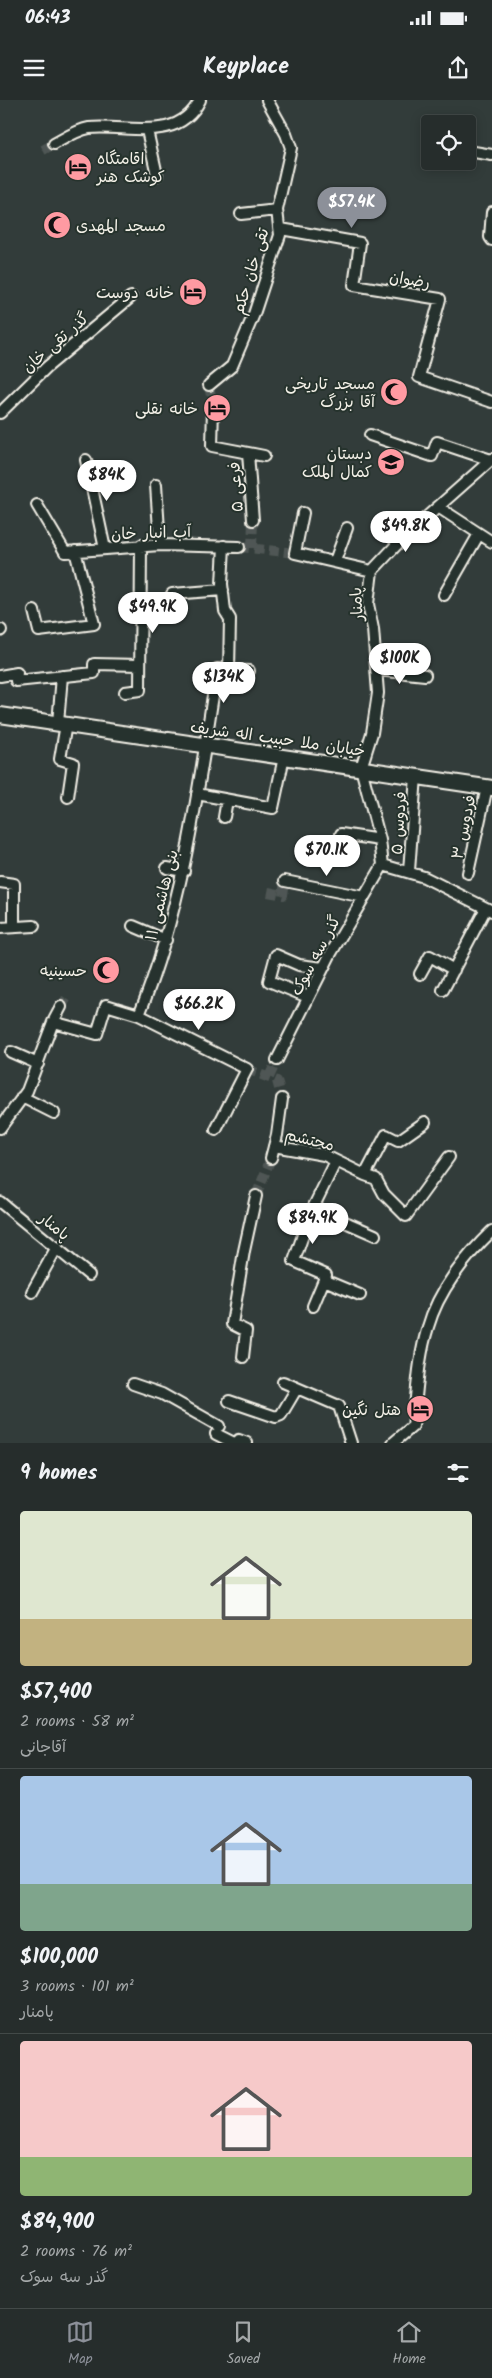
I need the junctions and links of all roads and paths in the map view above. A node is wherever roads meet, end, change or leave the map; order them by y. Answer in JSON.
{"nodes":[{"id":1,"x":200,"y":100,"type":"edge"},
{"id":2,"x":267,"y":100,"type":"edge"},
{"id":3,"x":147,"y":130,"type":"junction"},
{"id":4,"x":54,"y":144,"type":"tunnel mouth"},
{"id":5,"x":476,"y":152,"type":"edge"},
{"id":6,"x":492,"y":155,"type":"edge"},
{"id":7,"x":157,"y":175,"type":"dead end"},
{"id":8,"x":278,"y":210,"type":"junction"},
{"id":9,"x":492,"y":212,"type":"edge"},
{"id":10,"x":241,"y":214,"type":"dead end"},
{"id":11,"x":281,"y":229,"type":"junction"},
{"id":12,"x":492,"y":240,"type":"edge"},
{"id":13,"x":131,"y":297,"type":"dead end"},
{"id":14,"x":209,"y":385,"type":"dead end"},
{"id":15,"x":492,"y":402,"type":"edge"},
{"id":16,"x":213,"y":407,"type":"tunnel mouth"},
{"id":17,"x":0,"y":413,"type":"edge"},
{"id":18,"x":370,"y":436,"type":"dead end"},
{"id":19,"x":248,"y":452,"type":"junction"},
{"id":20,"x":264,"y":456,"type":"dead end"},
{"id":21,"x":492,"y":459,"type":"edge"},
{"id":22,"x":86,"y":460,"type":"dead end"},
{"id":23,"x":156,"y":485,"type":"dead end"},
{"id":24,"x":37,"y":505,"type":"dead end"},
{"id":25,"x":438,"y":507,"type":"junction"},
{"id":26,"x":303,"y":513,"type":"dead end"},
{"id":27,"x":253,"y":520,"type":"tunnel mouth"},
{"id":28,"x":347,"y":528,"type":"dead end"},
{"id":29,"x":479,"y":534,"type":"junction"},
{"id":30,"x":492,"y":542,"type":"edge"},
{"id":31,"x":141,"y":545,"type":"junction"},
{"id":32,"x":160,"y":545,"type":"junction"},
{"id":33,"x":224,"y":546,"type":"junction"},
{"id":34,"x":239,"y":547,"type":"tunnel mouth"},
{"id":35,"x":105,"y":549,"type":"junction"},
{"id":36,"x":70,"y":552,"type":"junction"},
{"id":37,"x":335,"y":561,"type":"junction"},
{"id":38,"x":372,"y":571,"type":"junction"},
{"id":39,"x":223,"y":590,"type":"junction"},
{"id":40,"x":172,"y":594,"type":"dead end"},
{"id":41,"x":444,"y":595,"type":"dead end"},
{"id":42,"x":34,"y":610,"type":"dead end"},
{"id":43,"x":140,"y":665,"type":"junction"},
{"id":44,"x":229,"y":670,"type":"junction"},
{"id":45,"x":377,"y":670,"type":"junction"},
{"id":46,"x":249,"y":671,"type":"dead end"},
{"id":47,"x":425,"y":675,"type":"dead end"},
{"id":48,"x":0,"y":676,"type":"edge"},
{"id":49,"x":62,"y":676,"type":"junction"},
{"id":50,"x":125,"y":692,"type":"dead end"},
{"id":51,"x":0,"y":715,"type":"edge"},
{"id":52,"x":62,"y":724,"type":"junction"},
{"id":53,"x":205,"y":745,"type":"junction"},
{"id":54,"x":284,"y":757,"type":"junction"},
{"id":55,"x":361,"y":768,"type":"junction"},
{"id":56,"x":416,"y":776,"type":"junction"},
{"id":57,"x":489,"y":787,"type":"edge"},
{"id":58,"x":197,"y":794,"type":"junction"},
{"id":59,"x":68,"y":797,"type":"dead end"},
{"id":60,"x":227,"y":800,"type":"junction"},
{"id":61,"x":224,"y":817,"type":"dead end"},
{"id":62,"x":341,"y":834,"type":"dead end"},
{"id":63,"x":380,"y":840,"type":"junction"},
{"id":64,"x":383,"y":865,"type":"junction"},
{"id":65,"x":167,"y":868,"type":"dead end"},
{"id":66,"x":184,"y":871,"type":"junction"},
{"id":67,"x":409,"y":871,"type":"junction"},
{"id":68,"x":468,"y":873,"type":"dead end"},
{"id":69,"x":285,"y":881,"type":"dead end"},
{"id":70,"x":0,"y":882,"type":"edge"},
{"id":71,"x":364,"y":897,"type":"junction"},
{"id":72,"x":489,"y":910,"type":"edge"},
{"id":73,"x":34,"y":926,"type":"dead end"},
{"id":74,"x":133,"y":926,"type":"dead end"},
{"id":75,"x":14,"y":927,"type":"junction"},
{"id":76,"x":0,"y":928,"type":"edge"},
{"id":77,"x":166,"y":940,"type":"junction"},
{"id":78,"x":324,"y":968,"type":"junction"},
{"id":79,"x":454,"y":970,"type":"junction"},
{"id":80,"x":420,"y":974,"type":"dead end"},
{"id":81,"x":443,"y":990,"type":"dead end"},
{"id":82,"x":308,"y":997,"type":"junction"},
{"id":83,"x":61,"y":1007,"type":"tunnel mouth"},
{"id":84,"x":139,"y":1014,"type":"junction"},
{"id":85,"x":53,"y":1022,"type":"junction"},
{"id":86,"x":11,"y":1052,"type":"dead end"},
{"id":87,"x":277,"y":1060,"type":"tunnel mouth"},
{"id":88,"x":38,"y":1064,"type":"junction"},
{"id":89,"x":22,"y":1097,"type":"junction"},
{"id":90,"x":282,"y":1099,"type":"tunnel mouth"},
{"id":91,"x":54,"y":1113,"type":"dead end"},
{"id":92,"x":425,"y":1122,"type":"dead end"},
{"id":93,"x":1,"y":1124,"type":"edge"},
{"id":94,"x":216,"y":1130,"type":"dead end"},
{"id":95,"x":274,"y":1146,"type":"junction"},
{"id":96,"x":448,"y":1157,"type":"dead end"},
{"id":97,"x":271,"y":1158,"type":"tunnel mouth"},
{"id":98,"x":336,"y":1161,"type":"junction"},
{"id":99,"x":365,"y":1175,"type":"junction"},
{"id":100,"x":256,"y":1196,"type":"tunnel mouth"},
{"id":101,"x":0,"y":1202,"type":"edge"},
{"id":102,"x":313,"y":1208,"type":"junction"},
{"id":103,"x":492,"y":1231,"type":"edge"},
{"id":104,"x":375,"y":1234,"type":"dead end"},
{"id":105,"x":57,"y":1247,"type":"junction"},
{"id":106,"x":89,"y":1275,"type":"dead end"},
{"id":107,"x":324,"y":1280,"type":"junction"},
{"id":108,"x":32,"y":1292,"type":"dead end"},
{"id":109,"x":360,"y":1294,"type":"dead end"},
{"id":110,"x":313,"y":1306,"type":"dead end"},
{"id":111,"x":243,"y":1357,"type":"dead end"},
{"id":112,"x":283,"y":1382,"type":"dead end"},
{"id":113,"x":133,"y":1384,"type":"dead end"},
{"id":114,"x":297,"y":1388,"type":"junction"},
{"id":115,"x":230,"y":1401,"type":"dead end"},
{"id":116,"x":236,"y":1443,"type":"edge"},
{"id":117,"x":248,"y":1443,"type":"edge"},
{"id":118,"x":351,"y":1443,"type":"edge"},
{"id":119,"x":393,"y":1443,"type":"edge"}],
"edges":[{"from":1,"to":3,"type":"street"},
{"from":2,"to":8,"type":"street","name":"تقی خان حکم"},
{"from":3,"to":4,"type":"street"},
{"from":3,"to":7,"type":"street"},
{"from":5,"to":6,"type":"street"},
{"from":8,"to":10,"type":"street"},
{"from":8,"to":11,"type":"street","name":"تقی خان حکم"},
{"from":9,"to":12,"type":"street"},
{"from":11,"to":14,"type":"street","name":"تقی خان حکم"},
{"from":11,"to":15,"type":"street","name":"رضوان"},
{"from":13,"to":17,"type":"street","name":"گذر تقی خان"},
{"from":16,"to":19,"type":"street","name":"فرعی ۵"},
{"from":18,"to":21,"type":"street"},
{"from":19,"to":20,"type":"street","name":"فرعی ۵"},
{"from":19,"to":27,"type":"street","name":"فرعی ۵"},
{"from":21,"to":25,"type":"street","name":"پامنار"},
{"from":22,"to":35,"type":"street"},
{"from":23,"to":32,"type":"street"},
{"from":24,"to":36,"type":"street"},
{"from":25,"to":29,"type":"street"},
{"from":25,"to":38,"type":"street","name":"پامنار"},
{"from":26,"to":37,"type":"street"},
{"from":28,"to":37,"type":"street"},
{"from":29,"to":30,"type":"street"},
{"from":29,"to":41,"type":"street"},
{"from":31,"to":32,"type":"street","name":"آب انبار خان"},
{"from":31,"to":35,"type":"street","name":"آب انبار خان"},
{"from":31,"to":43,"type":"street"},
{"from":32,"to":33,"type":"street","name":"آب انبار خان"},
{"from":33,"to":34,"type":"street","name":"آب انبار خان"},
{"from":33,"to":39,"type":"street"},
{"from":35,"to":36,"type":"street","name":"آب انبار خان"},
{"from":36,"to":42,"type":"street"},
{"from":37,"to":38,"type":"street"},
{"from":38,"to":45,"type":"street","name":"پامنار"},
{"from":39,"to":40,"type":"street"},
{"from":39,"to":44,"type":"street"},
{"from":43,"to":49,"type":"street"},
{"from":43,"to":50,"type":"street"},
{"from":44,"to":46,"type":"street"},
{"from":44,"to":53,"type":"street","name":"بنی هاشمی ۱۱"},
{"from":45,"to":47,"type":"street"},
{"from":45,"to":55,"type":"street","name":"پامنار"},
{"from":48,"to":49,"type":"street"},
{"from":49,"to":52,"type":"street"},
{"from":51,"to":52,"type":"main road","name":"خیابان ملا حبیب اله شریف"},
{"from":52,"to":53,"type":"main road","name":"خیابان ملا حبیب اله شریف"},
{"from":52,"to":59,"type":"street"},
{"from":53,"to":54,"type":"main road","name":"خیابان ملا حبیب اله شریف"},
{"from":53,"to":58,"type":"street","name":"بنی هاشمی ۱۱"},
{"from":54,"to":55,"type":"main road","name":"خیابان ملا حبیب اله شریف"},
{"from":54,"to":60,"type":"street"},
{"from":55,"to":56,"type":"main road","name":"خیابان ملا حبیب اله شریف"},
{"from":55,"to":63,"type":"street"},
{"from":56,"to":57,"type":"main road","name":"خیابان ملا حبیب اله شریف"},
{"from":56,"to":67,"type":"street","name":"فردوس ۵"},
{"from":57,"to":68,"type":"street","name":"فردوس ۳"},
{"from":58,"to":60,"type":"street"},
{"from":58,"to":66,"type":"street","name":"بنی هاشمی ۱۱"},
{"from":60,"to":61,"type":"street"},
{"from":62,"to":63,"type":"street"},
{"from":63,"to":64,"type":"street"},
{"from":64,"to":67,"type":"street"},
{"from":64,"to":71,"type":"street","name":"گذر سه سوک"},
{"from":65,"to":66,"type":"street"},
{"from":66,"to":77,"type":"street","name":"بنی هاشمی ۱۱"},
{"from":67,"to":72,"type":"street"},
{"from":69,"to":71,"type":"street"},
{"from":70,"to":75,"type":"street"},
{"from":71,"to":78,"type":"street","name":"گذر سه سوک"},
{"from":72,"to":79,"type":"street"},
{"from":73,"to":75,"type":"street"},
{"from":74,"to":77,"type":"street"},
{"from":75,"to":76,"type":"street"},
{"from":77,"to":84,"type":"street","name":"بنی هاشمی ۱۱"},
{"from":78,"to":82,"type":"street","name":"گذر سه سوک"},
{"from":78,"to":82,"type":"street"},
{"from":79,"to":80,"type":"street"},
{"from":79,"to":81,"type":"street"},
{"from":82,"to":87,"type":"street","name":"گذر سه سوک"},
{"from":83,"to":85,"type":"street"},
{"from":84,"to":85,"type":"street"},
{"from":84,"to":94,"type":"street"},
{"from":85,"to":88,"type":"street"},
{"from":86,"to":88,"type":"street"},
{"from":88,"to":89,"type":"street"},
{"from":89,"to":91,"type":"street"},
{"from":89,"to":93,"type":"street"},
{"from":90,"to":95,"type":"street"},
{"from":92,"to":99,"type":"street"},
{"from":95,"to":97,"type":"street"},
{"from":95,"to":98,"type":"street","name":"محتشم"},
{"from":96,"to":99,"type":"street","name":"محتشم"},
{"from":98,"to":99,"type":"street","name":"محتشم"},
{"from":98,"to":102,"type":"street"},
{"from":100,"to":111,"type":"street"},
{"from":101,"to":105,"type":"street","name":"پامنار"},
{"from":102,"to":104,"type":"street"},
{"from":102,"to":107,"type":"street"},
{"from":103,"to":119,"type":"street"},
{"from":105,"to":106,"type":"street","name":"پامنار"},
{"from":105,"to":108,"type":"street"},
{"from":107,"to":109,"type":"street"},
{"from":107,"to":110,"type":"street"},
{"from":112,"to":114,"type":"street"},
{"from":113,"to":116,"type":"street"},
{"from":114,"to":115,"type":"street"},
{"from":114,"to":118,"type":"street"},
{"from":116,"to":117,"type":"street"}]}
